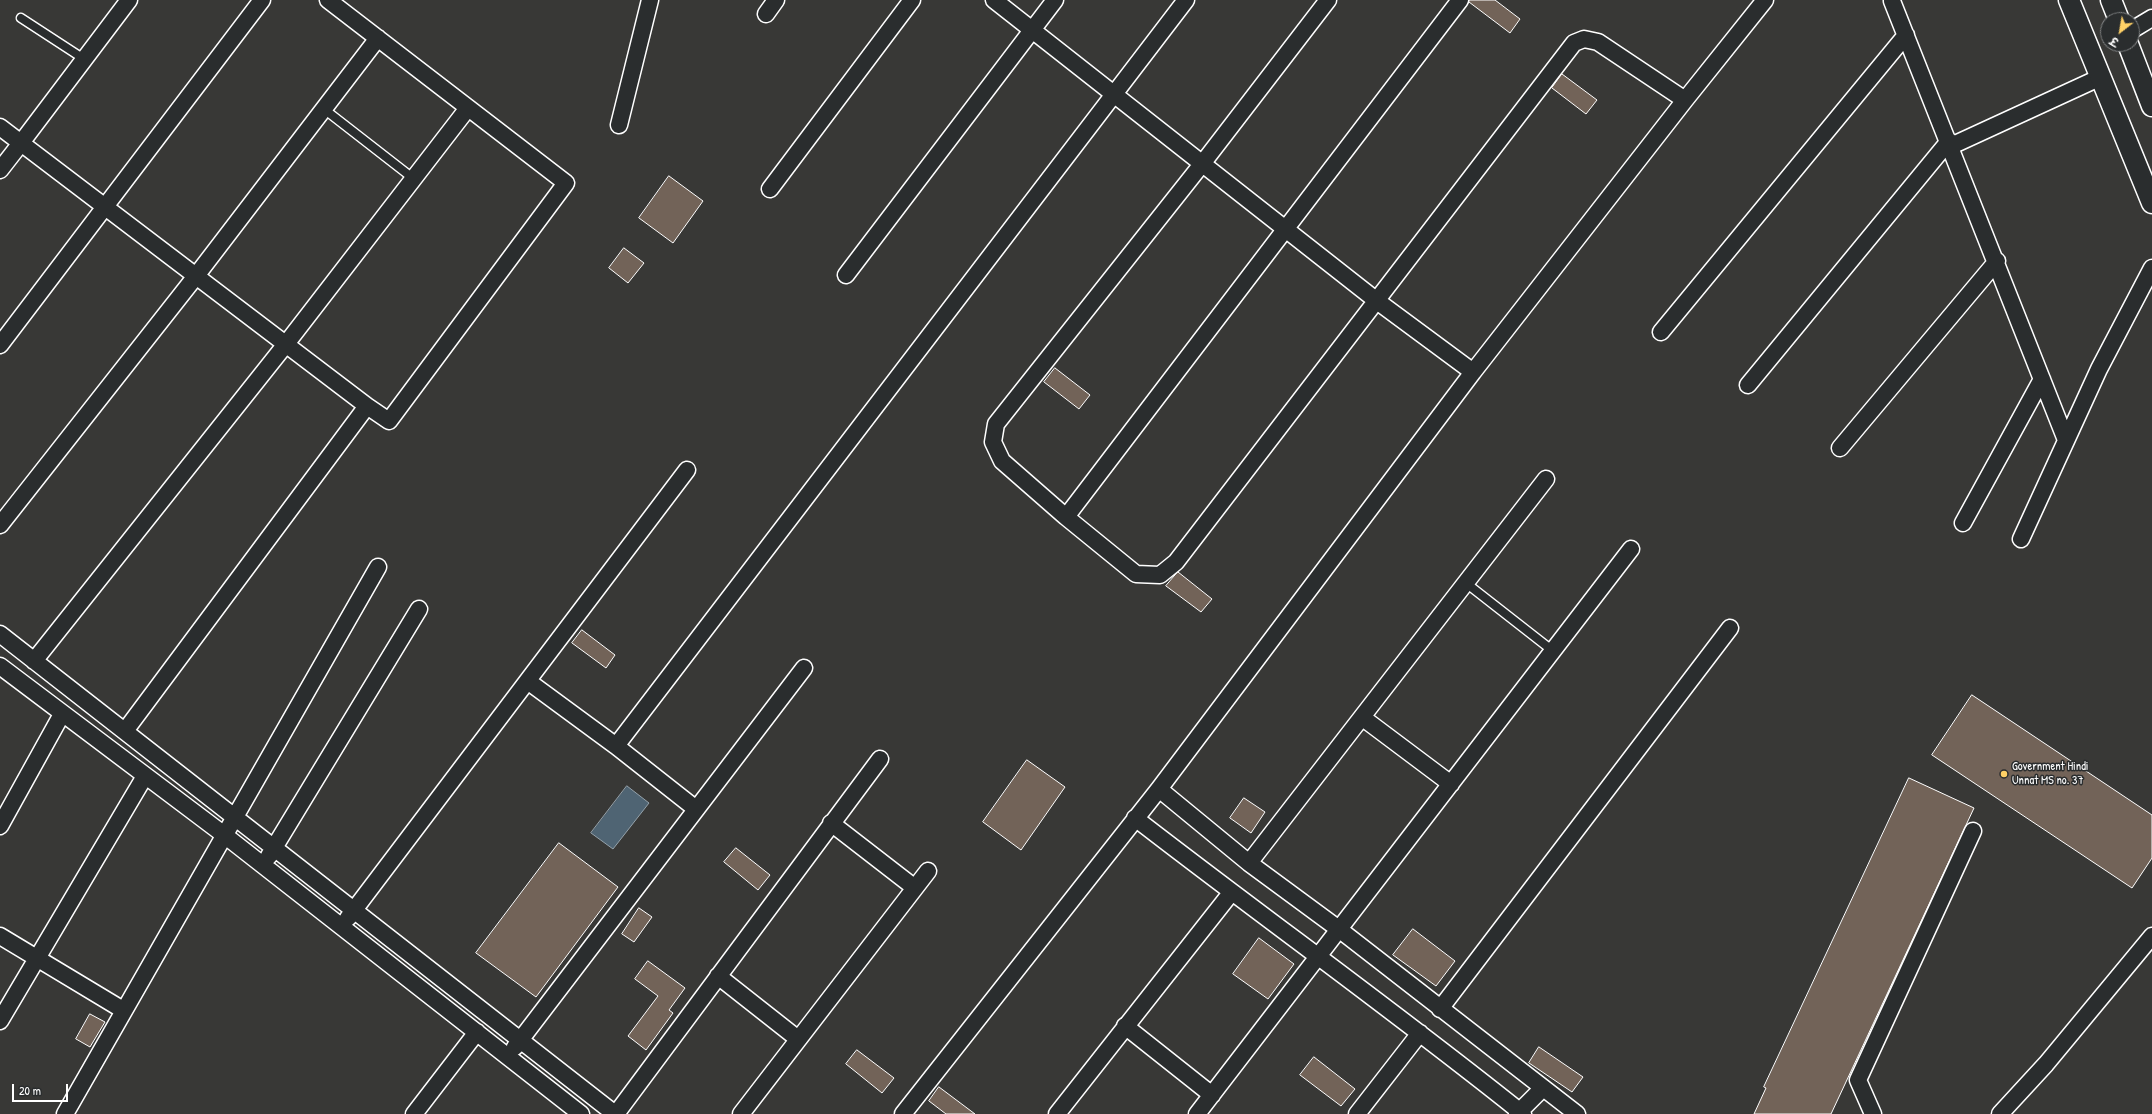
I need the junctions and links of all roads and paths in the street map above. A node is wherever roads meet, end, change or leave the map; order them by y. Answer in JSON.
{"nodes":[{"id":1,"x":129,"y":0,"type":"edge"},
{"id":2,"x":262,"y":0,"type":"edge"},
{"id":3,"x":328,"y":0,"type":"edge"},
{"id":4,"x":650,"y":0,"type":"edge"},
{"id":5,"x":776,"y":0,"type":"edge"},
{"id":6,"x":912,"y":0,"type":"edge"},
{"id":7,"x":994,"y":0,"type":"edge"},
{"id":8,"x":1055,"y":0,"type":"edge"},
{"id":9,"x":1186,"y":0,"type":"edge"},
{"id":10,"x":1328,"y":0,"type":"edge"},
{"id":11,"x":1460,"y":0,"type":"edge"},
{"id":12,"x":1765,"y":0,"type":"edge"},
{"id":13,"x":2069,"y":0,"type":"edge"},
{"id":14,"x":2111,"y":0,"type":"edge"},
{"id":15,"x":1892,"y":1,"type":"edge"},
{"id":16,"x":2116,"y":12,"type":"edge"},
{"id":17,"x":766,"y":14,"type":"dead end"},
{"id":18,"x":21,"y":18,"type":"dead end"},
{"id":19,"x":2152,"y":18,"type":"edge"},
{"id":20,"x":2140,"y":25,"type":"edge"},
{"id":21,"x":1031,"y":30,"type":"junction"},
{"id":22,"x":1906,"y":35,"type":"junction"},
{"id":23,"x":378,"y":38,"type":"junction"},
{"id":24,"x":2131,"y":52,"type":"edge"},
{"id":25,"x":84,"y":59,"type":"junction"},
{"id":26,"x":2101,"y":77,"type":"junction"},
{"id":27,"x":1114,"y":94,"type":"junction"},
{"id":28,"x":1685,"y":100,"type":"junction"},
{"id":29,"x":2152,"y":106,"type":"edge"},
{"id":30,"x":468,"y":108,"type":"junction"},
{"id":31,"x":324,"y":109,"type":"junction"},
{"id":32,"x":619,"y":125,"type":"dead end"},
{"id":33,"x":0,"y":127,"type":"edge"},
{"id":34,"x":21,"y":143,"type":"junction"},
{"id":35,"x":1950,"y":143,"type":"junction"},
{"id":36,"x":1202,"y":164,"type":"junction"},
{"id":37,"x":0,"y":170,"type":"edge"},
{"id":38,"x":414,"y":179,"type":"junction"},
{"id":39,"x":770,"y":189,"type":"dead end"},
{"id":40,"x":2152,"y":202,"type":"edge"},
{"id":41,"x":106,"y":208,"type":"junction"},
{"id":42,"x":1286,"y":229,"type":"junction"},
{"id":43,"x":1997,"y":261,"type":"junction"},
{"id":44,"x":2152,"y":268,"type":"edge"},
{"id":45,"x":846,"y":275,"type":"dead end"},
{"id":46,"x":196,"y":276,"type":"junction"},
{"id":47,"x":1377,"y":301,"type":"junction"},
{"id":48,"x":1661,"y":332,"type":"dead end"},
{"id":49,"x":286,"y":344,"type":"junction"},
{"id":50,"x":0,"y":345,"type":"edge"},
{"id":51,"x":1473,"y":372,"type":"junction"},
{"id":52,"x":2042,"y":379,"type":"junction"},
{"id":53,"x":1748,"y":385,"type":"dead end"},
{"id":54,"x":367,"y":406,"type":"junction"},
{"id":55,"x":2066,"y":440,"type":"junction"},
{"id":56,"x":1840,"y":448,"type":"dead end"},
{"id":57,"x":687,"y":470,"type":"dead end"},
{"id":58,"x":1546,"y":479,"type":"dead end"},
{"id":59,"x":1066,"y":517,"type":"junction"},
{"id":60,"x":1963,"y":523,"type":"dead end"},
{"id":61,"x":0,"y":525,"type":"edge"},
{"id":62,"x":2021,"y":539,"type":"dead end"},
{"id":63,"x":1631,"y":549,"type":"dead end"},
{"id":64,"x":378,"y":567,"type":"dead end"},
{"id":65,"x":1466,"y":583,"type":"junction"},
{"id":66,"x":419,"y":608,"type":"dead end"},
{"id":67,"x":1730,"y":628,"type":"dead end"},
{"id":68,"x":0,"y":634,"type":"edge"},
{"id":69,"x":1553,"y":651,"type":"junction"},
{"id":70,"x":34,"y":661,"type":"junction"},
{"id":71,"x":0,"y":666,"type":"edge"},
{"id":72,"x":804,"y":668,"type":"dead end"},
{"id":73,"x":528,"y":682,"type":"junction"},
{"id":74,"x":62,"y":714,"type":"junction"},
{"id":75,"x":1363,"y":718,"type":"junction"},
{"id":76,"x":125,"y":731,"type":"junction"},
{"id":77,"x":616,"y":746,"type":"junction"},
{"id":78,"x":880,"y":759,"type":"dead end"},
{"id":79,"x":145,"y":776,"type":"junction"},
{"id":80,"x":1451,"y":784,"type":"junction"},
{"id":81,"x":1158,"y":789,"type":"junction"},
{"id":82,"x":696,"y":809,"type":"junction"},
{"id":83,"x":234,"y":816,"type":"junction"},
{"id":84,"x":1135,"y":818,"type":"junction"},
{"id":85,"x":830,"y":823,"type":"junction"},
{"id":86,"x":0,"y":826,"type":"edge"},
{"id":87,"x":1973,"y":831,"type":"dead end"},
{"id":88,"x":223,"y":834,"type":"junction"},
{"id":89,"x":275,"y":847,"type":"junction"},
{"id":90,"x":1249,"y":863,"type":"junction"},
{"id":91,"x":262,"y":865,"type":"junction"},
{"id":92,"x":928,"y":871,"type":"dead end"},
{"id":93,"x":915,"y":888,"type":"junction"},
{"id":94,"x":1231,"y":892,"type":"junction"},
{"id":95,"x":354,"y":910,"type":"junction"},
{"id":96,"x":341,"y":927,"type":"junction"},
{"id":97,"x":1340,"y":930,"type":"junction"},
{"id":98,"x":0,"y":936,"type":"edge"},
{"id":99,"x":2152,"y":936,"type":"edge"},
{"id":100,"x":1319,"y":956,"type":"junction"},
{"id":101,"x":36,"y":958,"type":"junction"},
{"id":102,"x":718,"y":976,"type":"junction"},
{"id":103,"x":1440,"y":1009,"type":"junction"},
{"id":104,"x":124,"y":1010,"type":"junction"},
{"id":105,"x":0,"y":1021,"type":"edge"},
{"id":106,"x":1124,"y":1026,"type":"junction"},
{"id":107,"x":477,"y":1032,"type":"junction"},
{"id":108,"x":1420,"y":1033,"type":"junction"},
{"id":109,"x":798,"y":1039,"type":"junction"},
{"id":110,"x":521,"y":1040,"type":"junction"},
{"id":111,"x":508,"y":1056,"type":"junction"},
{"id":112,"x":1543,"y":1088,"type":"junction"},
{"id":113,"x":1212,"y":1095,"type":"junction"},
{"id":114,"x":564,"y":1109,"type":"edge"},
{"id":115,"x":1520,"y":1113,"type":"edge"},
{"id":116,"x":65,"y":1114,"type":"edge"},
{"id":117,"x":414,"y":1114,"type":"edge"},
{"id":118,"x":581,"y":1114,"type":"edge"},
{"id":119,"x":615,"y":1114,"type":"edge"},
{"id":120,"x":741,"y":1114,"type":"edge"},
{"id":121,"x":904,"y":1114,"type":"edge"},
{"id":122,"x":1057,"y":1114,"type":"edge"},
{"id":123,"x":1197,"y":1114,"type":"edge"},
{"id":124,"x":1358,"y":1114,"type":"edge"},
{"id":125,"x":1577,"y":1114,"type":"edge"},
{"id":126,"x":1873,"y":1114,"type":"edge"},
{"id":127,"x":2000,"y":1114,"type":"edge"}],
"edges":[{"from":1,"to":25,"type":"street"},
{"from":2,"to":41,"type":"street"},
{"from":3,"to":23,"type":"street"},
{"from":4,"to":32,"type":"street"},
{"from":5,"to":17,"type":"street"},
{"from":6,"to":39,"type":"street"},
{"from":7,"to":21,"type":"street"},
{"from":8,"to":21,"type":"street"},
{"from":9,"to":27,"type":"street"},
{"from":10,"to":36,"type":"street"},
{"from":11,"to":42,"type":"street"},
{"from":12,"to":28,"type":"street"},
{"from":13,"to":26,"type":"street"},
{"from":14,"to":16,"type":"street"},
{"from":15,"to":22,"type":"street"},
{"from":18,"to":25,"type":"lane"},
{"from":19,"to":20,"type":"street"},
{"from":21,"to":27,"type":"street"},
{"from":21,"to":45,"type":"street"},
{"from":22,"to":35,"type":"street"},
{"from":22,"to":48,"type":"street"},
{"from":23,"to":30,"type":"street"},
{"from":23,"to":31,"type":"street"},
{"from":24,"to":29,"type":"street"},
{"from":25,"to":34,"type":"street"},
{"from":26,"to":35,"type":"street"},
{"from":26,"to":40,"type":"street"},
{"from":27,"to":36,"type":"street"},
{"from":27,"to":77,"type":"street"},
{"from":28,"to":47,"type":"street"},
{"from":28,"to":51,"type":"street"},
{"from":30,"to":38,"type":"street"},
{"from":30,"to":54,"type":"street"},
{"from":31,"to":38,"type":"lane"},
{"from":31,"to":46,"type":"street"},
{"from":33,"to":34,"type":"street"},
{"from":34,"to":37,"type":"street"},
{"from":34,"to":41,"type":"street"},
{"from":35,"to":43,"type":"street"},
{"from":35,"to":53,"type":"street"},
{"from":36,"to":42,"type":"street"},
{"from":36,"to":59,"type":"street"},
{"from":38,"to":49,"type":"street"},
{"from":41,"to":46,"type":"street"},
{"from":41,"to":50,"type":"street"},
{"from":42,"to":47,"type":"street"},
{"from":42,"to":59,"type":"street"},
{"from":43,"to":52,"type":"street"},
{"from":43,"to":56,"type":"street"},
{"from":44,"to":55,"type":"street"},
{"from":46,"to":49,"type":"street"},
{"from":46,"to":61,"type":"street"},
{"from":47,"to":51,"type":"street"},
{"from":47,"to":59,"type":"street"},
{"from":49,"to":54,"type":"street"},
{"from":49,"to":70,"type":"street"},
{"from":51,"to":81,"type":"street"},
{"from":52,"to":55,"type":"street"},
{"from":52,"to":60,"type":"street"},
{"from":54,"to":76,"type":"street"},
{"from":55,"to":62,"type":"street"},
{"from":57,"to":73,"type":"street"},
{"from":58,"to":65,"type":"street"},
{"from":63,"to":69,"type":"street"},
{"from":64,"to":83,"type":"street"},
{"from":65,"to":69,"type":"lane"},
{"from":65,"to":75,"type":"street"},
{"from":66,"to":89,"type":"street"},
{"from":67,"to":103,"type":"street"},
{"from":68,"to":70,"type":"street"},
{"from":69,"to":80,"type":"street"},
{"from":70,"to":76,"type":"street"},
{"from":71,"to":74,"type":"street"},
{"from":72,"to":82,"type":"street"},
{"from":73,"to":77,"type":"street"},
{"from":73,"to":95,"type":"street"},
{"from":74,"to":79,"type":"street"},
{"from":74,"to":86,"type":"street"},
{"from":75,"to":80,"type":"street"},
{"from":75,"to":90,"type":"street"},
{"from":76,"to":83,"type":"street"},
{"from":77,"to":82,"type":"street"},
{"from":78,"to":85,"type":"street"},
{"from":79,"to":88,"type":"street"},
{"from":79,"to":101,"type":"street"},
{"from":80,"to":97,"type":"street"},
{"from":81,"to":84,"type":"street"},
{"from":81,"to":90,"type":"street"},
{"from":82,"to":110,"type":"street"},
{"from":83,"to":88,"type":"street"},
{"from":83,"to":89,"type":"street"},
{"from":84,"to":94,"type":"street"},
{"from":84,"to":121,"type":"street"},
{"from":85,"to":93,"type":"street"},
{"from":85,"to":102,"type":"street"},
{"from":87,"to":126,"type":"street"},
{"from":88,"to":91,"type":"street"},
{"from":88,"to":104,"type":"street"},
{"from":89,"to":91,"type":"street"},
{"from":89,"to":95,"type":"street"},
{"from":90,"to":97,"type":"street"},
{"from":91,"to":96,"type":"street"},
{"from":92,"to":93,"type":"street"},
{"from":93,"to":109,"type":"street"},
{"from":94,"to":100,"type":"street"},
{"from":94,"to":106,"type":"street"},
{"from":95,"to":96,"type":"street"},
{"from":95,"to":110,"type":"street"},
{"from":96,"to":107,"type":"street"},
{"from":97,"to":100,"type":"street"},
{"from":97,"to":103,"type":"street"},
{"from":98,"to":101,"type":"street"},
{"from":99,"to":127,"type":"street"},
{"from":100,"to":108,"type":"street"},
{"from":100,"to":113,"type":"street"},
{"from":101,"to":104,"type":"street"},
{"from":101,"to":105,"type":"street"},
{"from":102,"to":109,"type":"street"},
{"from":102,"to":119,"type":"street"},
{"from":103,"to":112,"type":"street"},
{"from":104,"to":116,"type":"street"},
{"from":106,"to":113,"type":"street"},
{"from":106,"to":122,"type":"street"},
{"from":107,"to":111,"type":"street"},
{"from":107,"to":117,"type":"street"},
{"from":108,"to":115,"type":"street"},
{"from":108,"to":124,"type":"street"},
{"from":109,"to":120,"type":"street"},
{"from":110,"to":111,"type":"street"},
{"from":110,"to":119,"type":"street"},
{"from":111,"to":114,"type":"street"},
{"from":112,"to":115,"type":"street"},
{"from":112,"to":125,"type":"street"},
{"from":113,"to":123,"type":"street"},
{"from":114,"to":118,"type":"street"}]}
